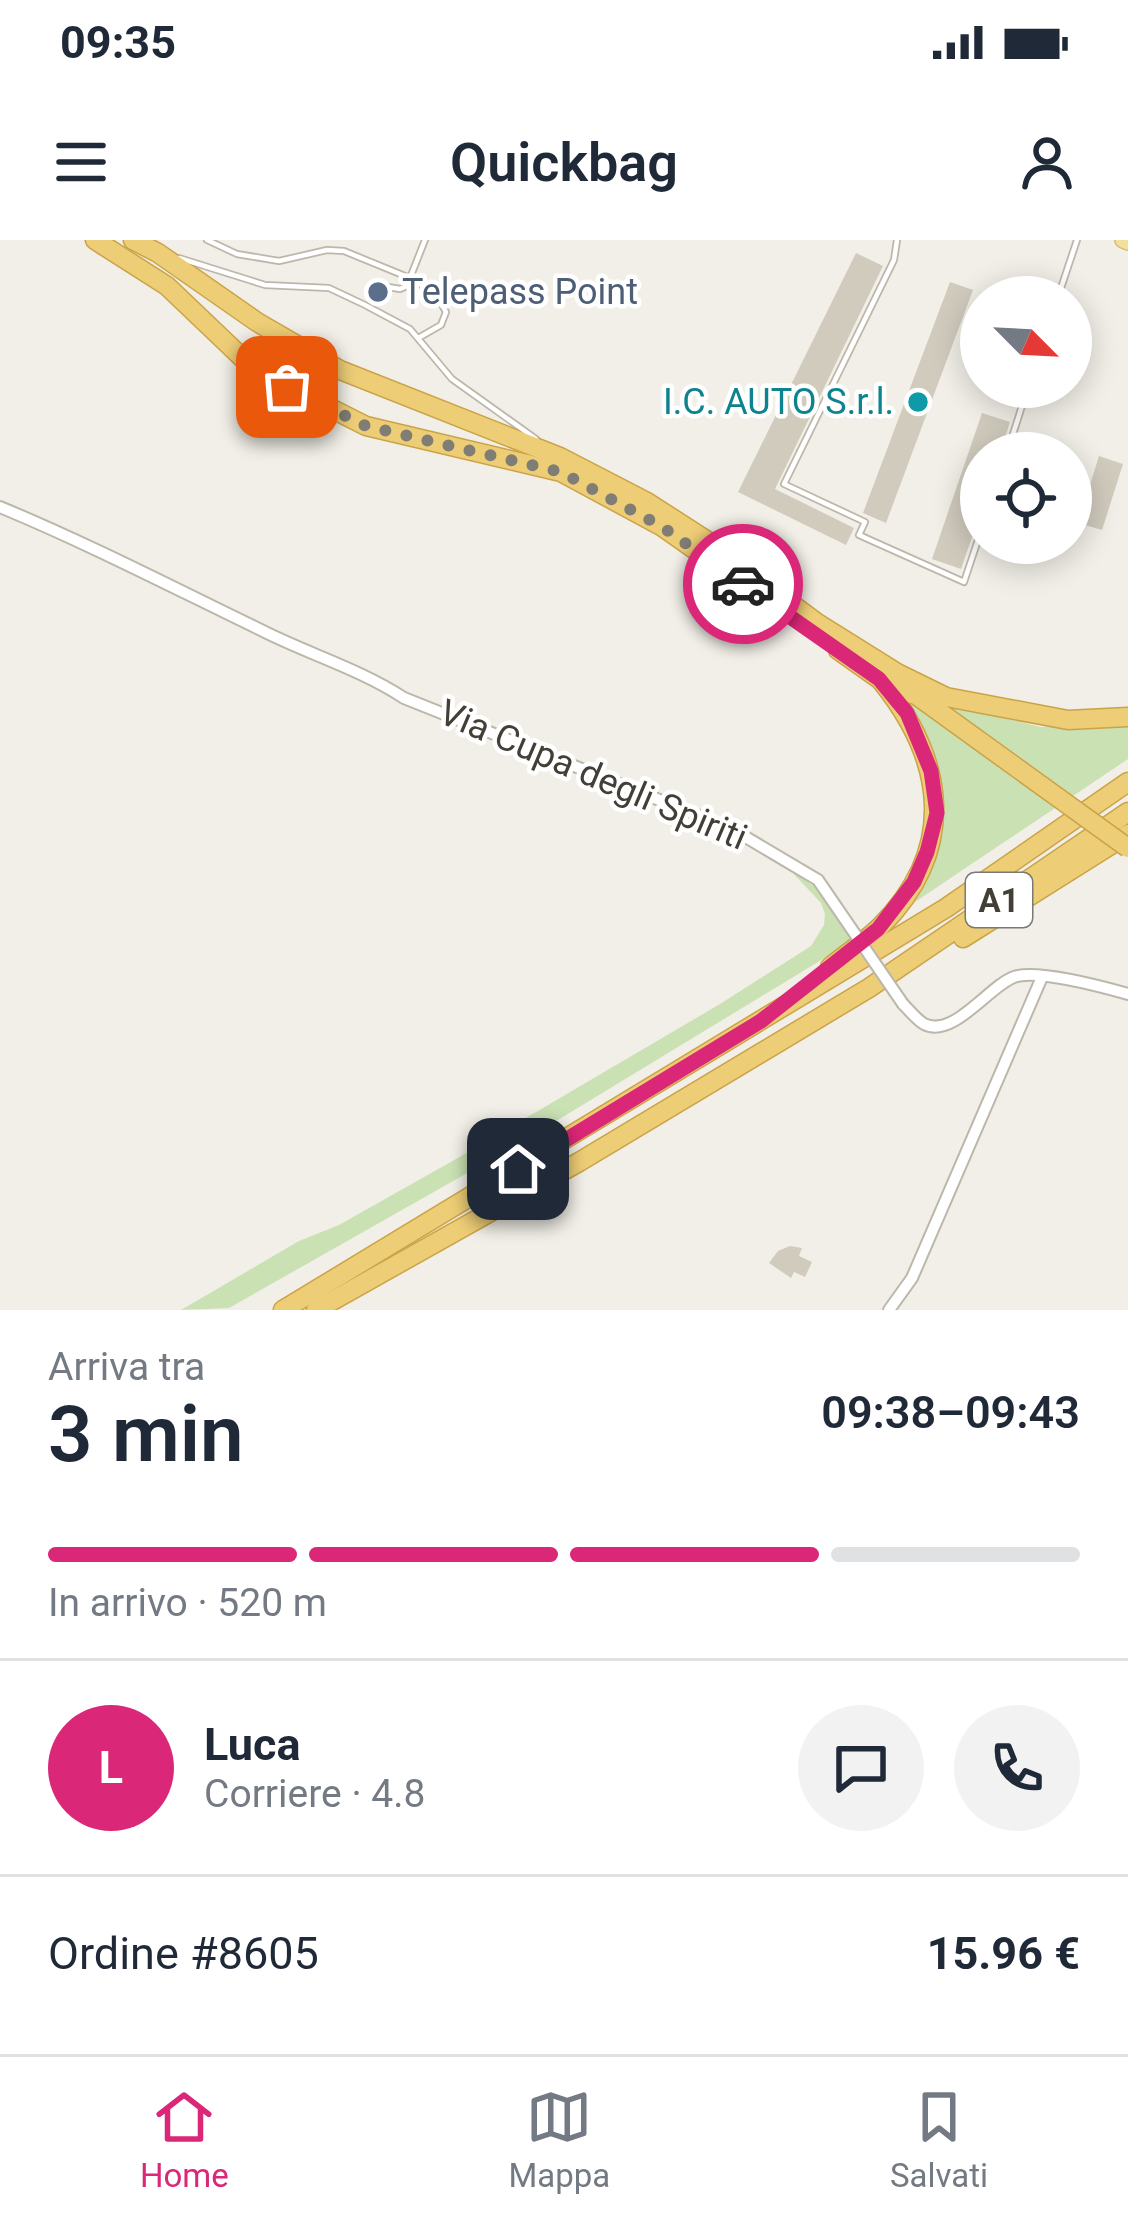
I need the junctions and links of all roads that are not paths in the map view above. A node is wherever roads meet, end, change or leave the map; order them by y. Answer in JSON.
{"nodes":[{"id":1,"x":95,"y":240,"type":"edge"},
{"id":2,"x":133,"y":240,"type":"edge"},
{"id":3,"x":207,"y":240,"type":"edge"},
{"id":4,"x":425,"y":240,"type":"edge"},
{"id":5,"x":897,"y":240,"type":"edge"},
{"id":6,"x":1077,"y":240,"type":"edge"},
{"id":7,"x":158,"y":253,"type":"junction"},
{"id":8,"x":1065,"y":276,"type":"edge"},
{"id":9,"x":413,"y":280,"type":"junction"},
{"id":10,"x":382,"y":286,"type":"dead end"},
{"id":11,"x":420,"y":337,"type":"junction"},
{"id":12,"x":560,"y":457,"type":"junction"},
{"id":13,"x":0,"y":507,"type":"edge"},
{"id":14,"x":970,"y":564,"type":"edge"},
{"id":15,"x":853,"y":646,"type":"junction"},
{"id":16,"x":879,"y":679,"type":"junction"},
{"id":17,"x":916,"y":696,"type":"junction"},
{"id":18,"x":1128,"y":717,"type":"edge"},
{"id":19,"x":1128,"y":782,"type":"edge"},
{"id":20,"x":1128,"y":812,"type":"edge"},
{"id":21,"x":1128,"y":834,"type":"edge"},
{"id":22,"x":1128,"y":848,"type":"edge"},
{"id":23,"x":1042,"y":977,"type":"junction"},
{"id":24,"x":869,"y":988,"type":"junction"},
{"id":25,"x":1128,"y":994,"type":"edge"},
{"id":26,"x":761,"y":1021,"type":"junction"},
{"id":27,"x":283,"y":1310,"type":"edge"},
{"id":28,"x":316,"y":1310,"type":"edge"},
{"id":29,"x":889,"y":1310,"type":"edge"}],
"edges":[{"from":1,"to":16,"type":"highway"},
{"from":2,"to":7,"type":"highway"},
{"from":3,"to":9,"type":"lane"},
{"from":4,"to":9,"type":"lane"},
{"from":5,"to":14,"type":"lane"},
{"from":6,"to":8,"type":"lane"},
{"from":7,"to":11,"type":"lane"},
{"from":7,"to":12,"type":"highway"},
{"from":9,"to":10,"type":"lane"},
{"from":9,"to":11,"type":"lane"},
{"from":11,"to":12,"type":"lane"},
{"from":12,"to":15,"type":"highway"},
{"from":13,"to":23,"type":"street","name":"Via Cupa degli Spiriti","bridge":true},
{"from":15,"to":17,"type":"highway"},
{"from":15,"to":18,"type":"highway"},
{"from":16,"to":17,"type":"highway"},
{"from":16,"to":26,"type":"highway"},
{"from":17,"to":22,"type":"highway","bridge":true},
{"from":19,"to":26,"type":"highway","number":"A1"},
{"from":20,"to":24,"type":"highway","number":"A1"},
{"from":21,"to":24,"type":"highway"},
{"from":23,"to":25,"type":"street","name":"Via Cupa degli Spiriti"},
{"from":23,"to":29,"type":"street"},
{"from":24,"to":28,"type":"highway","number":"A1"},
{"from":26,"to":27,"type":"highway","number":"A1"}]}
